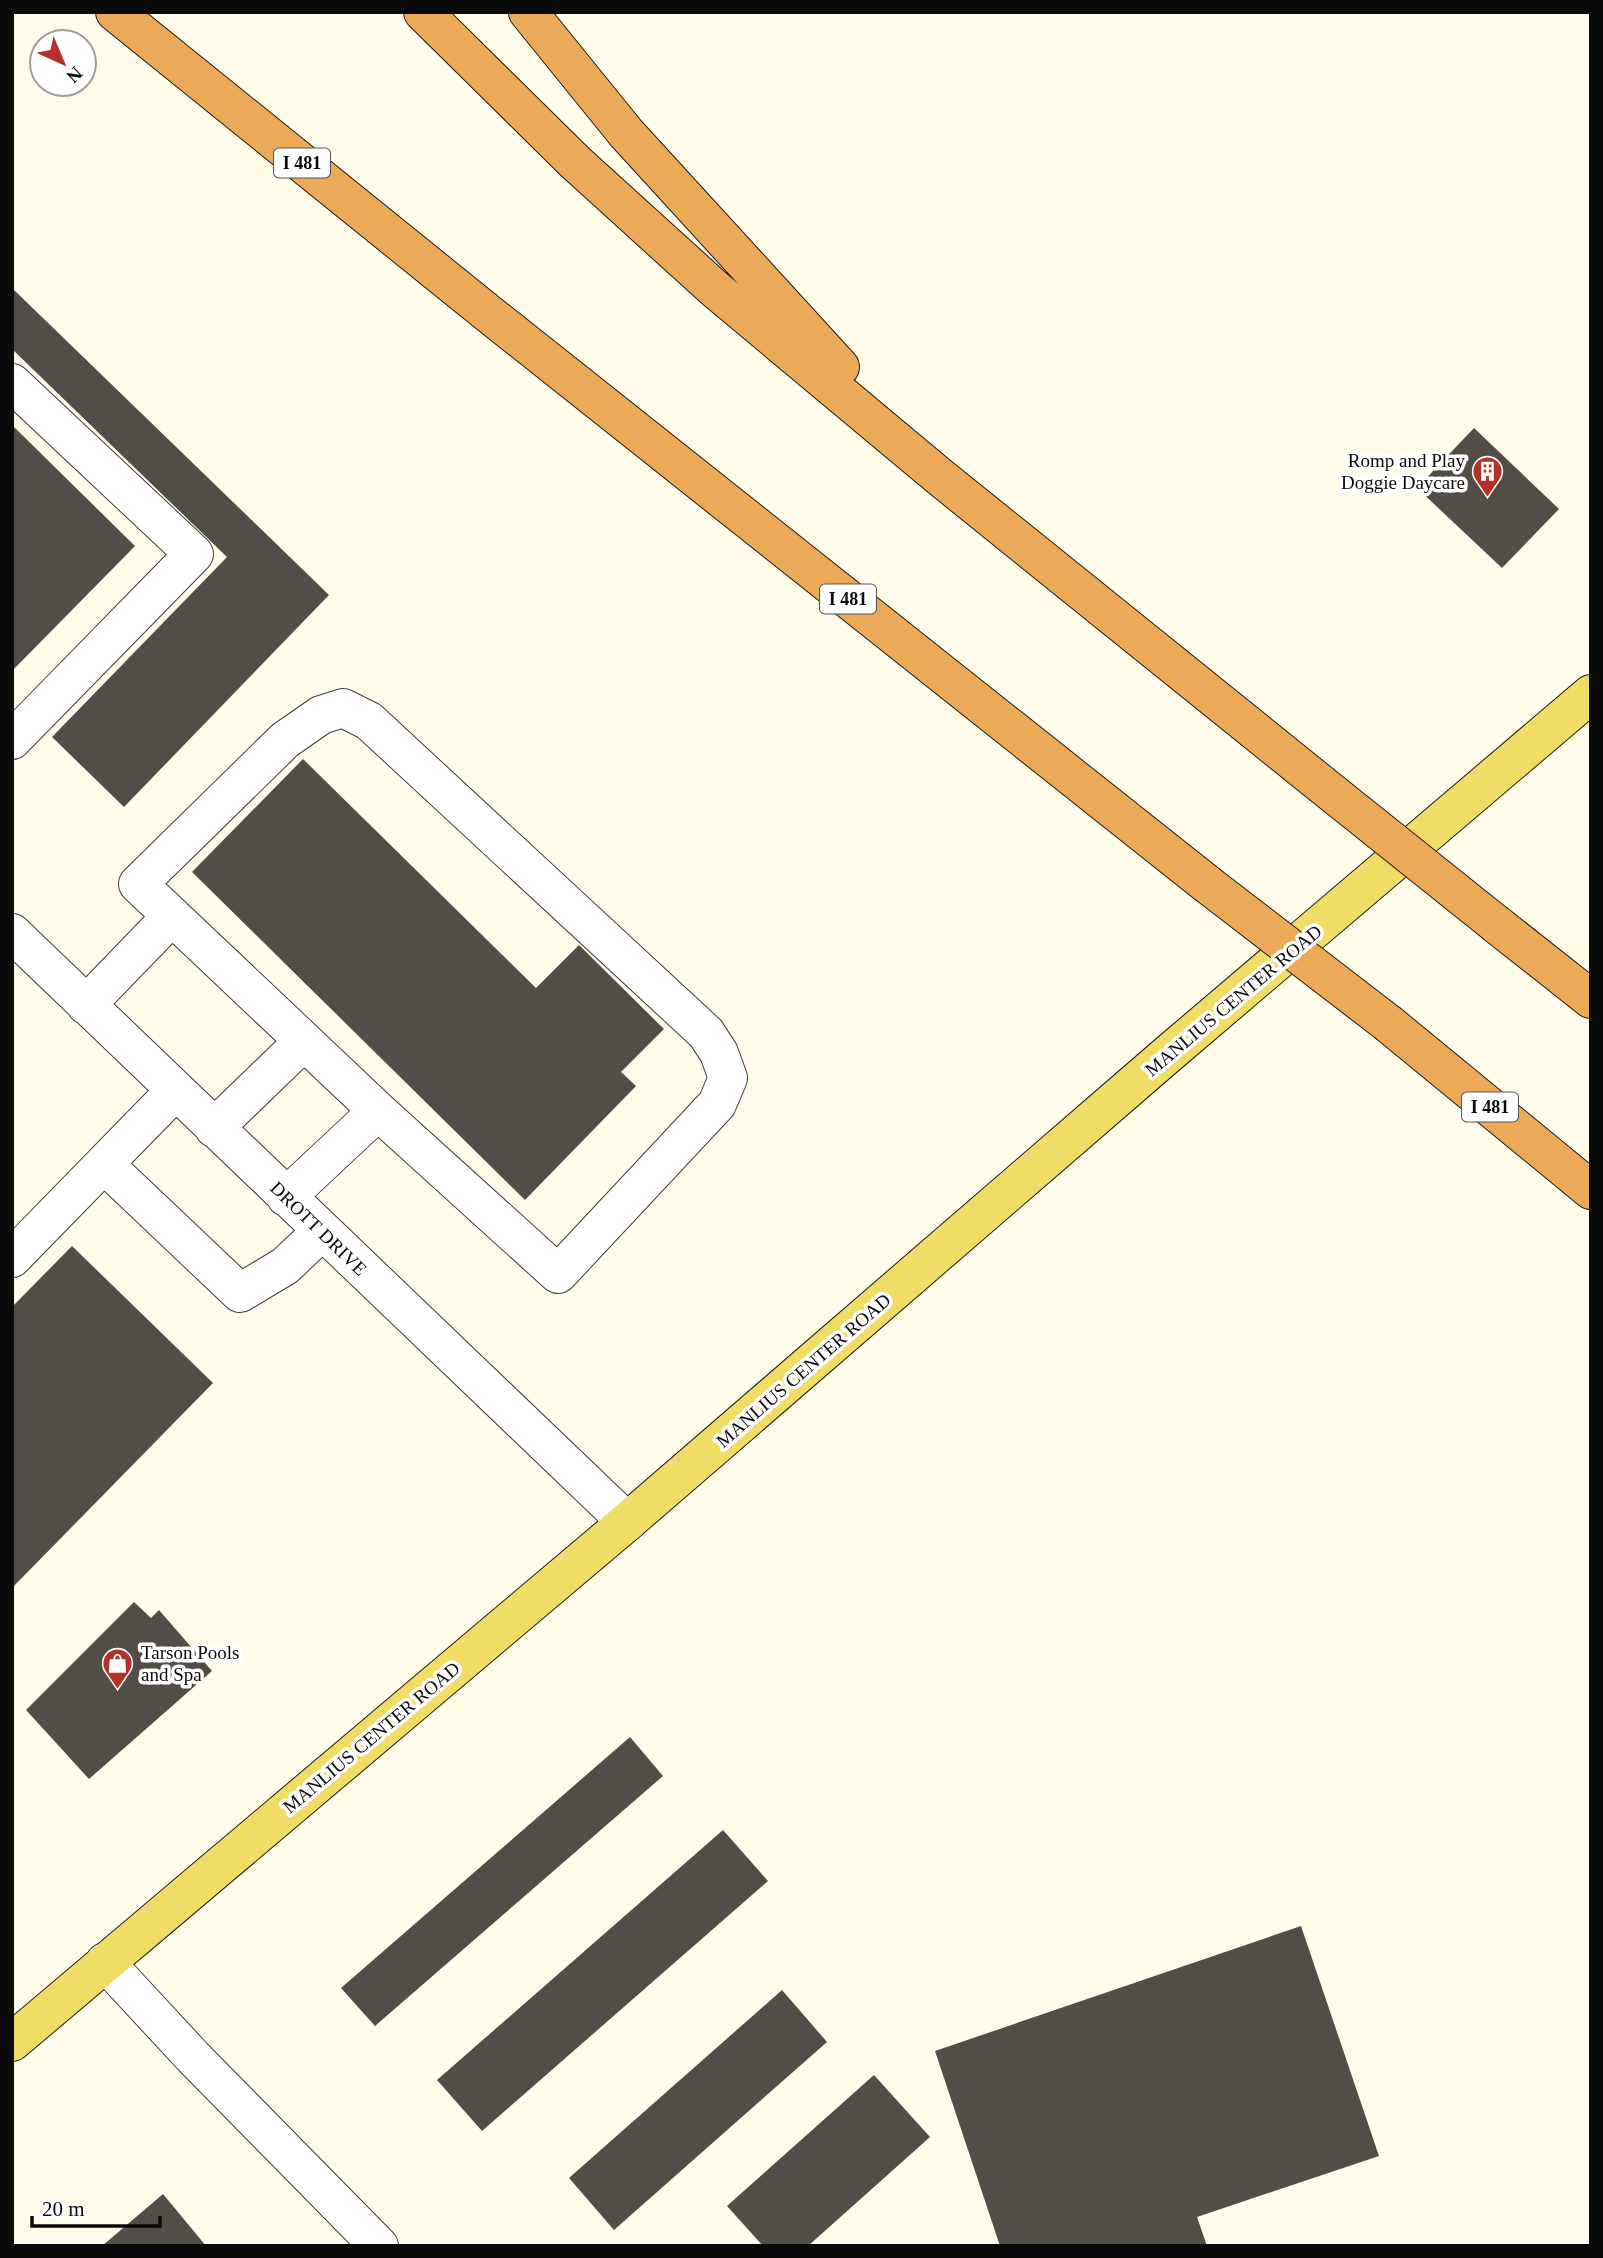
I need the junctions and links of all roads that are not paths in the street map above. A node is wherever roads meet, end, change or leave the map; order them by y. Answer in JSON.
{"nodes":[{"id":1,"x":115,"y":12,"type":"edge"},
{"id":2,"x":423,"y":12,"type":"edge"},
{"id":3,"x":528,"y":12,"type":"edge"},
{"id":4,"x":12,"y":383,"type":"edge"},
{"id":5,"x":940,"y":477,"type":"junction"},
{"id":6,"x":1591,"y":694,"type":"edge"},
{"id":7,"x":12,"y":740,"type":"edge"},
{"id":8,"x":172,"y":916,"type":"junction"},
{"id":9,"x":12,"y":933,"type":"edge"},
{"id":10,"x":1591,"y":999,"type":"edge"},
{"id":11,"x":86,"y":1005,"type":"junction"},
{"id":12,"x":304,"y":1041,"type":"junction"},
{"id":13,"x":176,"y":1091,"type":"junction"},
{"id":14,"x":377,"y":1111,"type":"junction"},
{"id":15,"x":214,"y":1128,"type":"junction"},
{"id":16,"x":104,"y":1164,"type":"junction"},
{"id":17,"x":1591,"y":1189,"type":"edge"},
{"id":18,"x":286,"y":1198,"type":"junction"},
{"id":19,"x":321,"y":1231,"type":"junction"},
{"id":20,"x":12,"y":1258,"type":"edge"},
{"id":21,"x":627,"y":1522,"type":"junction"},
{"id":22,"x":104,"y":1962,"type":"junction"},
{"id":23,"x":12,"y":2042,"type":"edge"},
{"id":24,"x":379,"y":2246,"type":"edge"}],
"edges":[{"from":1,"to":17,"type":"highway","number":"I 481","bridge":true},
{"from":2,"to":5,"type":"highway"},
{"from":3,"to":5,"type":"highway"},
{"from":4,"to":7,"type":"street"},
{"from":5,"to":10,"type":"highway","bridge":true},
{"from":6,"to":21,"type":"main road","name":"MANLIUS CENTER ROAD"},
{"from":8,"to":11,"type":"street"},
{"from":8,"to":12,"type":"street"},
{"from":8,"to":14,"type":"street"},
{"from":9,"to":11,"type":"street","name":"DROTT DRIVE"},
{"from":11,"to":13,"type":"street","name":"DROTT DRIVE"},
{"from":12,"to":14,"type":"street"},
{"from":12,"to":15,"type":"street"},
{"from":13,"to":15,"type":"street","name":"DROTT DRIVE"},
{"from":13,"to":16,"type":"street"},
{"from":14,"to":18,"type":"street"},
{"from":15,"to":18,"type":"street","name":"DROTT DRIVE"},
{"from":16,"to":19,"type":"street"},
{"from":16,"to":20,"type":"street"},
{"from":18,"to":19,"type":"street","name":"DROTT DRIVE"},
{"from":19,"to":21,"type":"street","name":"DROTT DRIVE"},
{"from":21,"to":22,"type":"main road","name":"MANLIUS CENTER ROAD"},
{"from":22,"to":23,"type":"main road","name":"MANLIUS CENTER ROAD"},
{"from":22,"to":24,"type":"street"}]}
